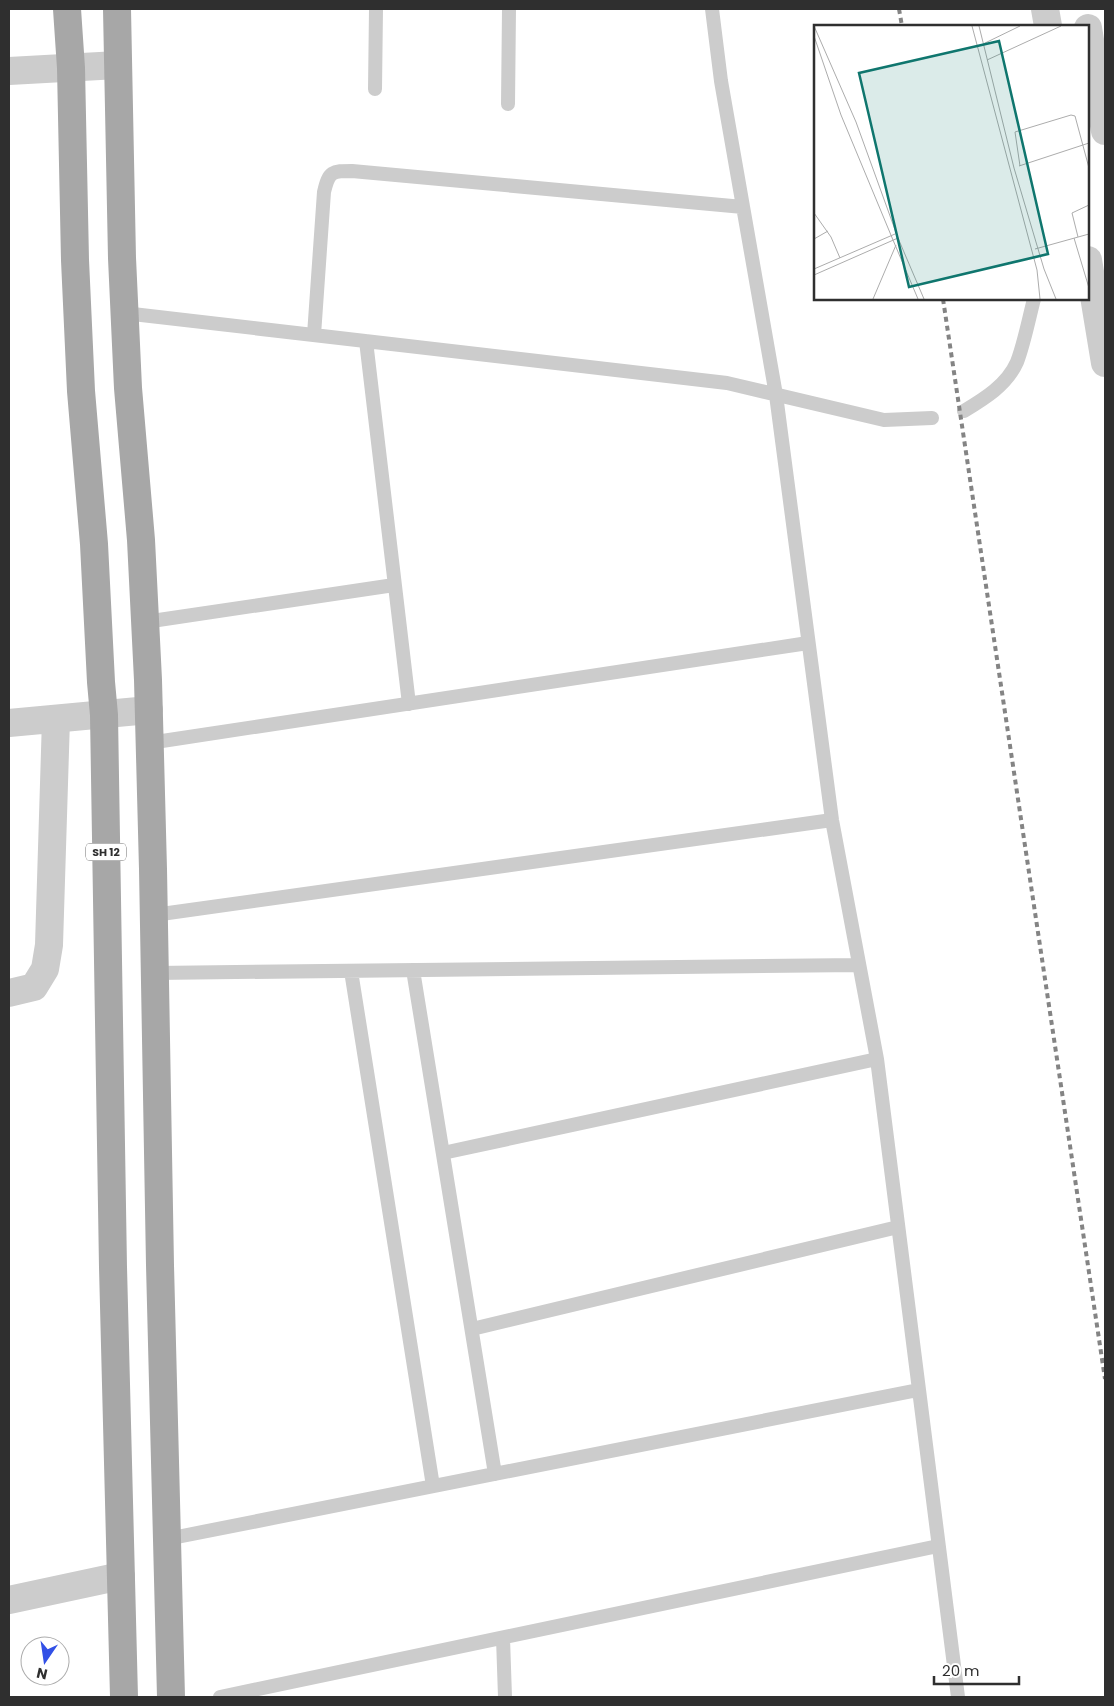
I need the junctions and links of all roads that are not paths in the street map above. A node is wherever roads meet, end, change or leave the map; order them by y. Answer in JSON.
{"nodes":[{"id":1,"x":67,"y":9,"type":"edge"},
{"id":2,"x":117,"y":9,"type":"edge"},
{"id":3,"x":376,"y":9,"type":"edge"},
{"id":4,"x":509,"y":9,"type":"edge"},
{"id":5,"x":712,"y":9,"type":"edge"},
{"id":6,"x":1045,"y":9,"type":"edge"},
{"id":7,"x":1084,"y":9,"type":"edge"},
{"id":8,"x":1048,"y":25,"type":"edge"},
{"id":9,"x":1088,"y":25,"type":"edge"},
{"id":10,"x":1089,"y":33,"type":"edge"},
{"id":11,"x":118,"y":65,"type":"junction"},
{"id":12,"x":71,"y":68,"type":"junction"},
{"id":13,"x":9,"y":70,"type":"edge"},
{"id":14,"x":375,"y":90,"type":"dead end"},
{"id":15,"x":508,"y":104,"type":"dead end"},
{"id":16,"x":1105,"y":131,"type":"edge"},
{"id":17,"x":743,"y":206,"type":"junction"},
{"id":18,"x":1089,"y":266,"type":"edge"},
{"id":19,"x":1034,"y":300,"type":"edge"},
{"id":20,"x":124,"y":313,"type":"junction"},
{"id":21,"x":314,"y":335,"type":"junction"},
{"id":22,"x":366,"y":341,"type":"junction"},
{"id":23,"x":1105,"y":363,"type":"edge"},
{"id":24,"x":776,"y":394,"type":"junction"},
{"id":25,"x":964,"y":411,"type":"dead end"},
{"id":26,"x":932,"y":418,"type":"dead end"},
{"id":27,"x":394,"y":585,"type":"junction"},
{"id":28,"x":145,"y":622,"type":"junction"},
{"id":29,"x":808,"y":643,"type":"junction"},
{"id":30,"x":409,"y":704,"type":"junction"},
{"id":31,"x":149,"y":710,"type":"junction"},
{"id":32,"x":104,"y":715,"type":"junction"},
{"id":33,"x":56,"y":719,"type":"junction"},
{"id":34,"x":9,"y":723,"type":"edge"},
{"id":35,"x":149,"y":743,"type":"junction"},
{"id":36,"x":832,"y":820,"type":"junction"},
{"id":37,"x":154,"y":915,"type":"junction"},
{"id":38,"x":859,"y":965,"type":"junction"},
{"id":39,"x":413,"y":970,"type":"junction"},
{"id":40,"x":351,"y":971,"type":"junction"},
{"id":41,"x":155,"y":973,"type":"junction"},
{"id":42,"x":9,"y":993,"type":"edge"},
{"id":43,"x":877,"y":1059,"type":"junction"},
{"id":44,"x":443,"y":1152,"type":"junction"},
{"id":45,"x":898,"y":1227,"type":"junction"},
{"id":46,"x":472,"y":1329,"type":"junction"},
{"id":47,"x":918,"y":1390,"type":"junction"},
{"id":48,"x":495,"y":1474,"type":"junction"},
{"id":49,"x":434,"y":1486,"type":"junction"},
{"id":50,"x":167,"y":1539,"type":"junction"},
{"id":51,"x":938,"y":1546,"type":"junction"},
{"id":52,"x":121,"y":1576,"type":"junction"},
{"id":53,"x":9,"y":1600,"type":"edge"},
{"id":54,"x":503,"y":1638,"type":"junction"},
{"id":55,"x":124,"y":1697,"type":"edge"},
{"id":56,"x":171,"y":1697,"type":"edge"},
{"id":57,"x":220,"y":1697,"type":"edge"},
{"id":58,"x":506,"y":1697,"type":"edge"},
{"id":59,"x":958,"y":1697,"type":"edge"}],
"edges":[{"from":1,"to":12,"type":"main road","number":"SH 12"},
{"from":2,"to":11,"type":"main road"},
{"from":3,"to":14,"type":"lane"},
{"from":4,"to":15,"type":"lane"},
{"from":5,"to":17,"type":"lane"},
{"from":6,"to":8,"type":"street"},
{"from":7,"to":9,"type":"street"},
{"from":10,"to":16,"type":"street"},
{"from":11,"to":12,"type":"street"},
{"from":11,"to":20,"type":"main road"},
{"from":12,"to":13,"type":"street"},
{"from":12,"to":32,"type":"main road","number":"SH 12"},
{"from":17,"to":21,"type":"lane"},
{"from":17,"to":24,"type":"lane"},
{"from":18,"to":23,"type":"street"},
{"from":19,"to":25,"type":"lane"},
{"from":20,"to":21,"type":"lane"},
{"from":20,"to":28,"type":"main road"},
{"from":21,"to":22,"type":"lane"},
{"from":22,"to":24,"type":"lane"},
{"from":22,"to":27,"type":"lane"},
{"from":24,"to":26,"type":"lane"},
{"from":24,"to":29,"type":"lane"},
{"from":27,"to":28,"type":"lane"},
{"from":27,"to":30,"type":"lane"},
{"from":28,"to":31,"type":"main road"},
{"from":29,"to":30,"type":"lane"},
{"from":29,"to":36,"type":"lane"},
{"from":30,"to":35,"type":"lane"},
{"from":31,"to":32,"type":"street"},
{"from":31,"to":35,"type":"main road"},
{"from":32,"to":33,"type":"street"},
{"from":32,"to":52,"type":"main road","number":"SH 12"},
{"from":33,"to":34,"type":"street"},
{"from":33,"to":42,"type":"street"},
{"from":35,"to":37,"type":"main road"},
{"from":36,"to":37,"type":"lane"},
{"from":36,"to":38,"type":"lane"},
{"from":37,"to":41,"type":"main road"},
{"from":38,"to":39,"type":"lane"},
{"from":38,"to":43,"type":"lane"},
{"from":39,"to":40,"type":"lane"},
{"from":39,"to":44,"type":"lane"},
{"from":40,"to":41,"type":"lane"},
{"from":40,"to":49,"type":"lane"},
{"from":41,"to":50,"type":"main road"},
{"from":43,"to":44,"type":"lane"},
{"from":43,"to":45,"type":"lane"},
{"from":44,"to":46,"type":"lane"},
{"from":45,"to":46,"type":"lane"},
{"from":45,"to":47,"type":"lane"},
{"from":46,"to":48,"type":"lane"},
{"from":47,"to":48,"type":"lane"},
{"from":47,"to":51,"type":"lane"},
{"from":48,"to":49,"type":"lane"},
{"from":49,"to":50,"type":"lane"},
{"from":50,"to":56,"type":"main road"},
{"from":51,"to":54,"type":"lane"},
{"from":51,"to":59,"type":"lane"},
{"from":52,"to":53,"type":"street"},
{"from":52,"to":55,"type":"main road","number":"SH 12"},
{"from":54,"to":57,"type":"lane"},
{"from":54,"to":58,"type":"lane"}]}
